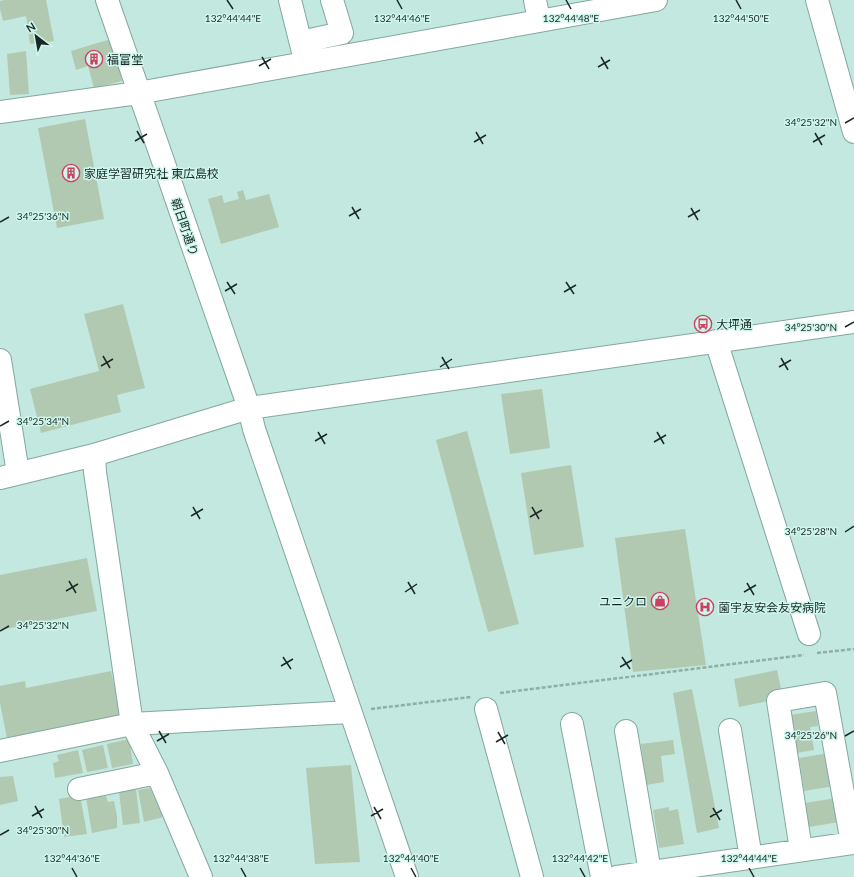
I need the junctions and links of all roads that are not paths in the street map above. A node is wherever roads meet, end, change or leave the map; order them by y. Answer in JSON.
{"nodes":[{"id":1,"x":107,"y":0,"type":"edge"},
{"id":2,"x":290,"y":0,"type":"edge"},
{"id":3,"x":332,"y":0,"type":"edge"},
{"id":4,"x":656,"y":0,"type":"edge"},
{"id":5,"x":817,"y":0,"type":"edge"},
{"id":6,"x":537,"y":10,"type":"edge"},
{"id":7,"x":303,"y":52,"type":"junction"},
{"id":8,"x":138,"y":93,"type":"junction"},
{"id":9,"x":0,"y":112,"type":"edge"},
{"id":10,"x":853,"y":122,"type":"edge"},
{"id":11,"x":854,"y":322,"type":"edge"},
{"id":12,"x":716,"y":342,"type":"junction"},
{"id":13,"x":0,"y":360,"type":"edge"},
{"id":14,"x":249,"y":408,"type":"junction"},
{"id":15,"x":94,"y":455,"type":"junction"},
{"id":16,"x":9,"y":475,"type":"edge"},
{"id":17,"x":810,"y":647,"type":"road end"},
{"id":18,"x":487,"y":699,"type":"road end"},
{"id":19,"x":350,"y":712,"type":"junction"},
{"id":20,"x":132,"y":724,"type":"junction"},
{"id":21,"x":572,"y":724,"type":"dead end"},
{"id":22,"x":730,"y":730,"type":"dead end"},
{"id":23,"x":626,"y":731,"type":"dead end"},
{"id":24,"x":0,"y":751,"type":"edge"},
{"id":25,"x":157,"y":773,"type":"junction"},
{"id":26,"x":79,"y":789,"type":"dead end"},
{"id":27,"x":853,"y":843,"type":"edge"},
{"id":28,"x":801,"y":850,"type":"junction"},
{"id":29,"x":739,"y":865,"type":"edge"},
{"id":30,"x":664,"y":873,"type":"edge"},
{"id":31,"x":200,"y":877,"type":"edge"},
{"id":32,"x":407,"y":877,"type":"edge"},
{"id":33,"x":532,"y":877,"type":"edge"},
{"id":34,"x":602,"y":877,"type":"edge"},
{"id":35,"x":617,"y":877,"type":"edge"}],
"edges":[{"from":1,"to":8,"type":"street","name":"朝日町通り"},
{"from":2,"to":7,"type":"street"},
{"from":3,"to":7,"type":"street"},
{"from":4,"to":6,"type":"street"},
{"from":5,"to":10,"type":"street"},
{"from":6,"to":7,"type":"street"},
{"from":7,"to":8,"type":"street"},
{"from":8,"to":9,"type":"street"},
{"from":8,"to":14,"type":"street","name":"朝日町通り"},
{"from":11,"to":12,"type":"street"},
{"from":12,"to":14,"type":"street"},
{"from":12,"to":17,"type":"street"},
{"from":13,"to":16,"type":"street"},
{"from":14,"to":15,"type":"street"},
{"from":14,"to":19,"type":"street","name":"朝日町通り"},
{"from":15,"to":16,"type":"street"},
{"from":15,"to":20,"type":"street"},
{"from":18,"to":33,"type":"street"},
{"from":19,"to":20,"type":"street"},
{"from":19,"to":32,"type":"street","name":"朝日町通り"},
{"from":20,"to":24,"type":"street"},
{"from":20,"to":25,"type":"street"},
{"from":21,"to":34,"type":"street"},
{"from":22,"to":29,"type":"street"},
{"from":23,"to":30,"type":"street"},
{"from":25,"to":26,"type":"street"},
{"from":25,"to":31,"type":"street"},
{"from":27,"to":28,"type":"street"},
{"from":27,"to":28,"type":"street"},
{"from":28,"to":29,"type":"street"},
{"from":29,"to":30,"type":"street"},
{"from":30,"to":35,"type":"street"}]}
